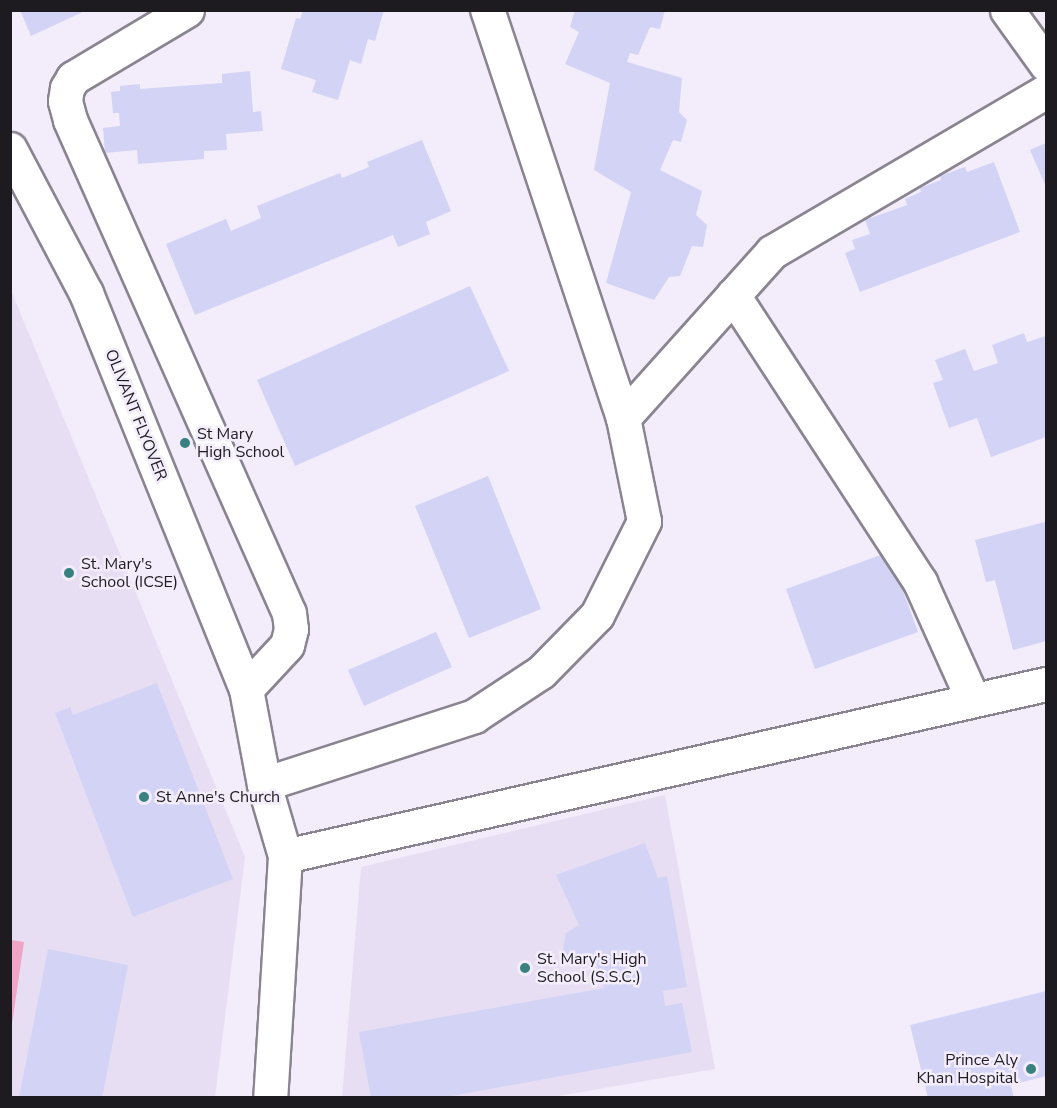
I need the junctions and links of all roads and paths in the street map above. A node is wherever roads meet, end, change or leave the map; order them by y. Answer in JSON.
{"nodes":[{"id":1,"x":187,"y":10,"type":"edge"},
{"id":2,"x":487,"y":10,"type":"edge"},
{"id":3,"x":1007,"y":10,"type":"edge"},
{"id":4,"x":1043,"y":53,"type":"edge"},
{"id":5,"x":1047,"y":91,"type":"edge"},
{"id":6,"x":10,"y":149,"type":"edge"},
{"id":7,"x":733,"y":295,"type":"junction"},
{"id":8,"x":623,"y":418,"type":"junction"},
{"id":9,"x":1047,"y":684,"type":"edge"},
{"id":10,"x":246,"y":689,"type":"junction"},
{"id":11,"x":973,"y":700,"type":"junction"},
{"id":12,"x":264,"y":784,"type":"junction"},
{"id":13,"x":285,"y":856,"type":"junction"},
{"id":14,"x":270,"y":1098,"type":"edge"}],
"edges":[{"from":1,"to":10,"type":"street"},
{"from":2,"to":8,"type":"street"},
{"from":3,"to":4,"type":"street"},
{"from":5,"to":7,"type":"street"},
{"from":6,"to":10,"type":"street","name":"OLIVANT FLYOVER"},
{"from":7,"to":8,"type":"street"},
{"from":7,"to":11,"type":"street"},
{"from":8,"to":12,"type":"street"},
{"from":9,"to":11,"type":"street"},
{"from":10,"to":12,"type":"street","name":"OLIVANT FLYOVER"},
{"from":11,"to":13,"type":"street"},
{"from":12,"to":13,"type":"street","name":"OLIVANT FLYOVER"},
{"from":13,"to":14,"type":"street","name":"OLIVANT FLYOVER"}]}
